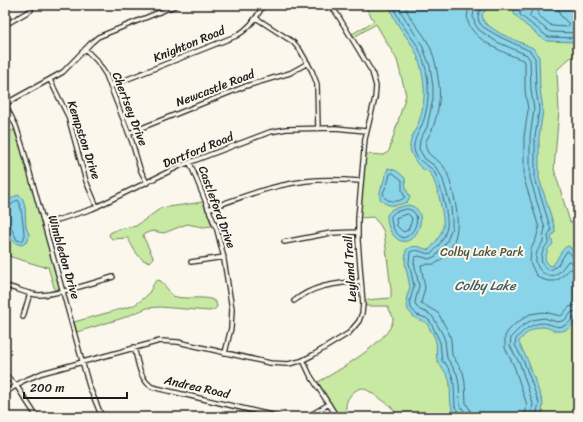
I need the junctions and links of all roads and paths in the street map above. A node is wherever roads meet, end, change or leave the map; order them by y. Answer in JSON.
{"nodes":[{"id":1,"x":177,"y":5,"type":"edge"},
{"id":2,"x":263,"y":5,"type":"edge"},
{"id":3,"x":330,"y":5,"type":"edge"},
{"id":4,"x":31,"y":10,"type":"dead end"},
{"id":5,"x":256,"y":18,"type":"junction"},
{"id":6,"x":5,"y":25,"type":"edge"},
{"id":7,"x":85,"y":49,"type":"junction"},
{"id":8,"x":308,"y":63,"type":"junction"},
{"id":9,"x":50,"y":80,"type":"junction"},
{"id":10,"x":110,"y":86,"type":"junction"},
{"id":11,"x":5,"y":104,"type":"edge"},
{"id":12,"x":318,"y":128,"type":"junction"},
{"id":13,"x":366,"y":131,"type":"junction"},
{"id":14,"x":129,"y":133,"type":"junction"},
{"id":15,"x":190,"y":163,"type":"junction"},
{"id":16,"x":361,"y":181,"type":"junction"},
{"id":17,"x":147,"y":183,"type":"junction"},
{"id":18,"x":96,"y":207,"type":"junction"},
{"id":19,"x":208,"y":209,"type":"junction"},
{"id":20,"x":45,"y":224,"type":"junction"},
{"id":21,"x":357,"y":232,"type":"junction"},
{"id":22,"x":284,"y":242,"type":"dead end"},
{"id":23,"x":224,"y":257,"type":"junction"},
{"id":24,"x":191,"y":262,"type":"dead end"},
{"id":25,"x":113,"y":277,"type":"dead end"},
{"id":26,"x":361,"y":281,"type":"junction"},
{"id":27,"x":5,"y":286,"type":"edge"},
{"id":28,"x":63,"y":290,"type":"junction"},
{"id":29,"x":30,"y":293,"type":"junction"},
{"id":30,"x":294,"y":301,"type":"dead end"},
{"id":31,"x":23,"y":317,"type":"dead end"},
{"id":32,"x":134,"y":347,"type":"junction"},
{"id":33,"x":225,"y":353,"type":"junction"},
{"id":34,"x":303,"y":360,"type":"junction"},
{"id":35,"x":83,"y":362,"type":"junction"},
{"id":36,"x":5,"y":375,"type":"edge"},
{"id":37,"x":16,"y":385,"type":"junction"},
{"id":38,"x":5,"y":393,"type":"edge"},
{"id":39,"x":329,"y":404,"type":"junction"},
{"id":40,"x":37,"y":417,"type":"edge"},
{"id":41,"x":102,"y":417,"type":"edge"},
{"id":42,"x":280,"y":417,"type":"edge"},
{"id":43,"x":306,"y":417,"type":"edge"},
{"id":44,"x":337,"y":417,"type":"edge"}],
"edges":[{"from":1,"to":7,"type":"street"},
{"from":2,"to":5,"type":"street","name":"Knighton Road"},
{"from":3,"to":13,"type":"street","name":"Leyland Trail"},
{"from":4,"to":6,"type":"street"},
{"from":5,"to":8,"type":"street"},
{"from":5,"to":10,"type":"street","name":"Knighton Road"},
{"from":7,"to":9,"type":"street"},
{"from":7,"to":10,"type":"street","name":"Chertsey Drive"},
{"from":8,"to":12,"type":"street"},
{"from":8,"to":14,"type":"street","name":"Newcastle Road"},
{"from":9,"to":11,"type":"street"},
{"from":9,"to":18,"type":"street","name":"Kempston Drive"},
{"from":10,"to":14,"type":"street","name":"Chertsey Drive"},
{"from":11,"to":20,"type":"street","name":"Wimbledon Drive"},
{"from":12,"to":13,"type":"street","name":"Dartford Road"},
{"from":12,"to":15,"type":"street","name":"Dartford Road"},
{"from":13,"to":16,"type":"street","name":"Leyland Trail"},
{"from":14,"to":17,"type":"street","name":"Chertsey Drive"},
{"from":15,"to":17,"type":"street","name":"Dartford Road"},
{"from":15,"to":19,"type":"street","name":"Castleford Drive"},
{"from":16,"to":19,"type":"street"},
{"from":16,"to":21,"type":"street","name":"Leyland Trail"},
{"from":17,"to":18,"type":"street","name":"Dartford Road"},
{"from":18,"to":20,"type":"street","name":"Dartford Road"},
{"from":19,"to":23,"type":"street","name":"Castleford Drive"},
{"from":20,"to":28,"type":"street","name":"Wimbledon Drive"},
{"from":21,"to":22,"type":"street"},
{"from":21,"to":26,"type":"street","name":"Leyland Trail"},
{"from":23,"to":24,"type":"street"},
{"from":23,"to":33,"type":"street","name":"Castleford Drive"},
{"from":25,"to":28,"type":"street"},
{"from":26,"to":30,"type":"street"},
{"from":26,"to":34,"type":"street","name":"Leyland Trail"},
{"from":27,"to":29,"type":"street"},
{"from":28,"to":29,"type":"street"},
{"from":28,"to":35,"type":"street","name":"Wimbledon Drive"},
{"from":29,"to":31,"type":"street"},
{"from":32,"to":33,"type":"street","name":"Leyland Trail"},
{"from":32,"to":35,"type":"street","name":"Leyland Trail"},
{"from":32,"to":42,"type":"street","name":"Andrea Road"},
{"from":33,"to":34,"type":"street","name":"Leyland Trail"},
{"from":34,"to":39,"type":"street"},
{"from":35,"to":37,"type":"street","name":"Leyland Trail"},
{"from":35,"to":41,"type":"street","name":"Wimbledon Drive"},
{"from":36,"to":37,"type":"street"},
{"from":37,"to":38,"type":"street","name":"Leyland Trail"},
{"from":37,"to":40,"type":"street"},
{"from":39,"to":43,"type":"street"},
{"from":39,"to":44,"type":"street"}]}
